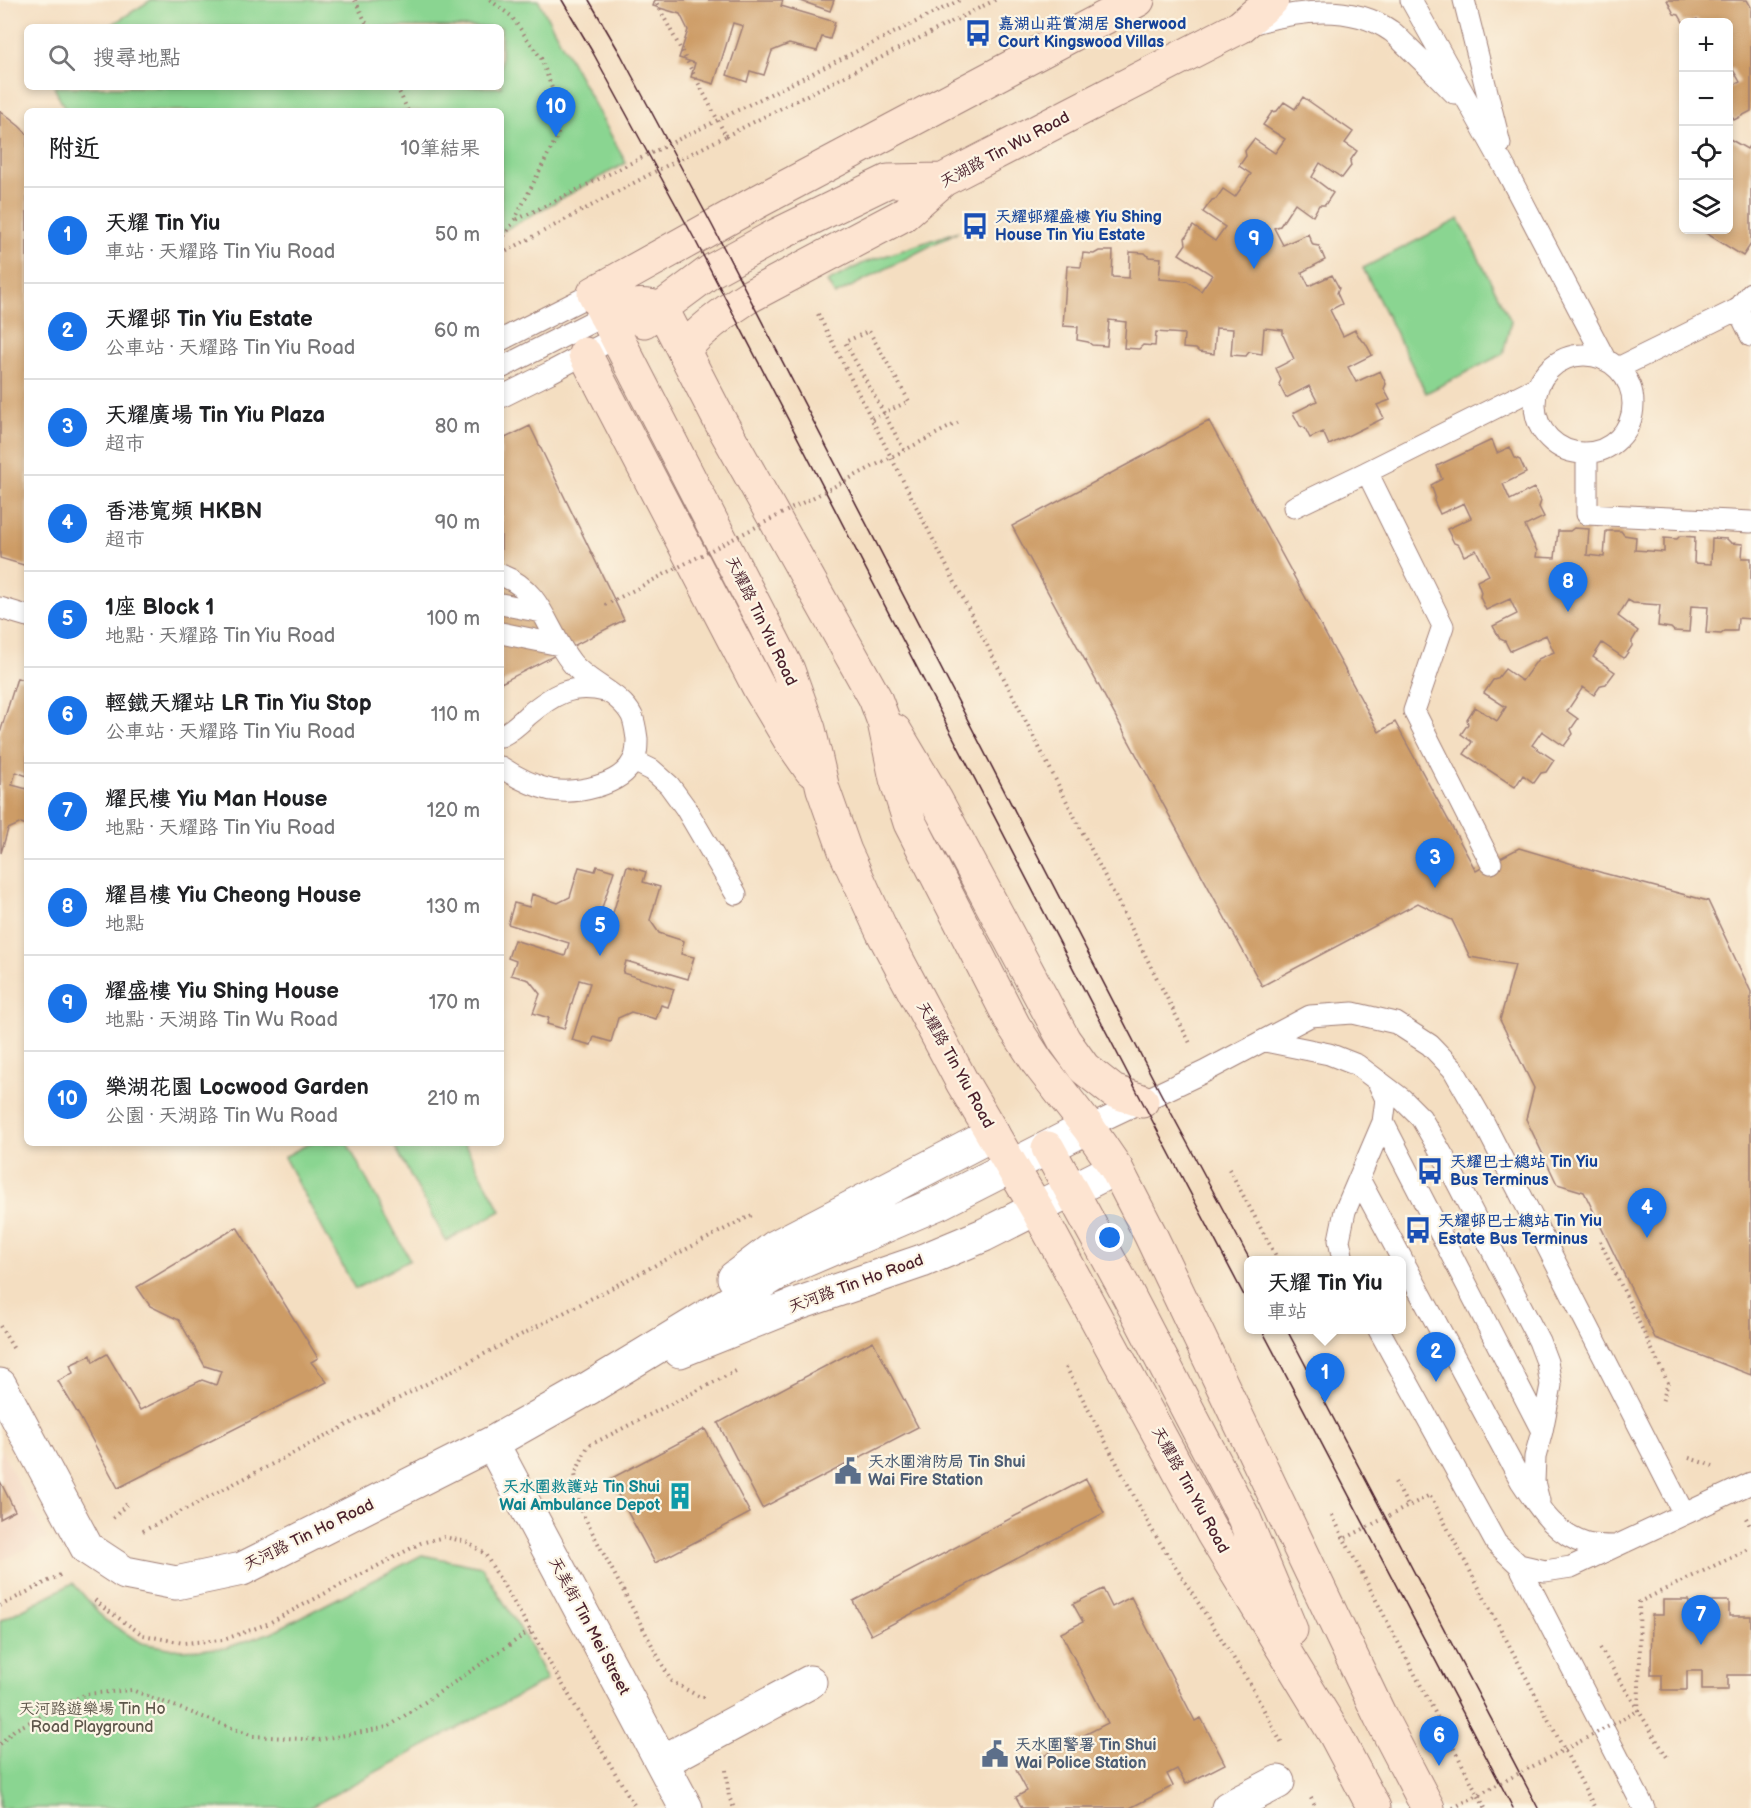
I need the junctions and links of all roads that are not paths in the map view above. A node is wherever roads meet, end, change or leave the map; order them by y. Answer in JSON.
{"nodes":[{"id":1,"x":1138,"y":0,"type":"edge"},
{"id":2,"x":1272,"y":0,"type":"edge"},
{"id":3,"x":1411,"y":0,"type":"edge"},
{"id":4,"x":1464,"y":0,"type":"edge"},
{"id":5,"x":1240,"y":27,"type":"junction"},
{"id":6,"x":1477,"y":117,"type":"junction"},
{"id":7,"x":1505,"y":168,"type":"junction"},
{"id":8,"x":944,"y":180,"type":"junction"},
{"id":9,"x":1744,"y":301,"type":"edge"},
{"id":10,"x":662,"y":309,"type":"junction"},
{"id":11,"x":606,"y":315,"type":"junction"},
{"id":12,"x":1751,"y":336,"type":"edge"},
{"id":13,"x":504,"y":339,"type":"edge"},
{"id":14,"x":684,"y":349,"type":"junction"},
{"id":15,"x":585,"y":354,"type":"junction"},
{"id":16,"x":1611,"y":364,"type":"junction"},
{"id":17,"x":504,"y":366,"type":"edge"},
{"id":18,"x":1537,"y":387,"type":"junction"},
{"id":19,"x":504,"y":395,"type":"edge"},
{"id":20,"x":1587,"y":454,"type":"junction"},
{"id":21,"x":1367,"y":472,"type":"junction"},
{"id":22,"x":1294,"y":507,"type":"dead end"},
{"id":23,"x":1751,"y":522,"type":"edge"},
{"id":24,"x":504,"y":576,"type":"edge"},
{"id":25,"x":504,"y":605,"type":"edge"},
{"id":26,"x":0,"y":608,"type":"edge"},
{"id":27,"x":542,"y":612,"type":"junction"},
{"id":28,"x":24,"y":615,"type":"edge"},
{"id":29,"x":504,"y":634,"type":"edge"},
{"id":30,"x":561,"y":645,"type":"junction"},
{"id":31,"x":607,"y":692,"type":"junction"},
{"id":32,"x":875,"y":698,"type":"junction"},
{"id":33,"x":504,"y":735,"type":"edge"},
{"id":34,"x":634,"y":761,"type":"junction"},
{"id":35,"x":504,"y":769,"type":"edge"},
{"id":36,"x":823,"y":789,"type":"junction"},
{"id":37,"x":1491,"y":863,"type":"dead end"},
{"id":38,"x":736,"y":894,"type":"dead end"},
{"id":39,"x":1265,"y":1041,"type":"junction"},
{"id":40,"x":1377,"y":1080,"type":"junction"},
{"id":41,"x":1142,"y":1101,"type":"junction"},
{"id":42,"x":1383,"y":1122,"type":"junction"},
{"id":43,"x":1088,"y":1127,"type":"junction"},
{"id":44,"x":993,"y":1134,"type":"junction"},
{"id":45,"x":1048,"y":1148,"type":"junction"},
{"id":46,"x":1013,"y":1166,"type":"junction"},
{"id":47,"x":1116,"y":1168,"type":"junction"},
{"id":48,"x":1359,"y":1179,"type":"junction"},
{"id":49,"x":1072,"y":1191,"type":"junction"},
{"id":50,"x":1037,"y":1209,"type":"junction"},
{"id":51,"x":1342,"y":1256,"type":"edge"},
{"id":52,"x":1400,"y":1256,"type":"edge"},
{"id":53,"x":1406,"y":1267,"type":"edge"},
{"id":54,"x":1382,"y":1334,"type":"edge"},
{"id":55,"x":0,"y":1385,"type":"edge"},
{"id":56,"x":590,"y":1388,"type":"junction"},
{"id":57,"x":1542,"y":1431,"type":"junction"},
{"id":58,"x":492,"y":1443,"type":"junction"},
{"id":59,"x":1742,"y":1487,"type":"edge"},
{"id":60,"x":1542,"y":1513,"type":"junction"},
{"id":61,"x":1684,"y":1514,"type":"junction"},
{"id":62,"x":1616,"y":1546,"type":"junction"},
{"id":63,"x":1519,"y":1565,"type":"junction"},
{"id":64,"x":810,"y":1682,"type":"dead end"},
{"id":65,"x":1336,"y":1736,"type":"junction"},
{"id":66,"x":662,"y":1762,"type":"junction"},
{"id":67,"x":1278,"y":1782,"type":"dead end"},
{"id":68,"x":686,"y":1808,"type":"edge"},
{"id":69,"x":1228,"y":1808,"type":"edge"},
{"id":70,"x":1374,"y":1808,"type":"edge"},
{"id":71,"x":1428,"y":1808,"type":"edge"},
{"id":72,"x":1644,"y":1808,"type":"edge"}],
"edges":[{"from":1,"to":11,"type":"main road"},
{"from":2,"to":5,"type":"main road","name":"天湖路 Tin Wu Road"},
{"from":3,"to":6,"type":"lane"},
{"from":4,"to":7,"type":"lane"},
{"from":5,"to":6,"type":"lane"},
{"from":5,"to":8,"type":"main road","name":"天湖路 Tin Wu Road"},
{"from":6,"to":7,"type":"lane"},
{"from":7,"to":16,"type":"lane"},
{"from":8,"to":10,"type":"main road"},
{"from":8,"to":14,"type":"main road","name":"天湖路 Tin Wu Road"},
{"from":9,"to":12,"type":"lane"},
{"from":9,"to":16,"type":"lane"},
{"from":10,"to":11,"type":"main road"},
{"from":10,"to":14,"type":"main road"},
{"from":11,"to":13,"type":"lane"},
{"from":11,"to":15,"type":"lane"},
{"from":11,"to":17,"type":"lane"},
{"from":11,"to":36,"type":"main road","name":"天耀路 Tin Yiu Road"},
{"from":14,"to":32,"type":"main road"},
{"from":15,"to":19,"type":"lane"},
{"from":15,"to":36,"type":"main road"},
{"from":16,"to":18,"type":"lane"},
{"from":16,"to":20,"type":"lane"},
{"from":18,"to":20,"type":"lane"},
{"from":18,"to":21,"type":"lane"},
{"from":20,"to":23,"type":"lane"},
{"from":21,"to":22,"type":"lane"},
{"from":21,"to":37,"type":"lane"},
{"from":24,"to":27,"type":"lane"},
{"from":25,"to":27,"type":"lane"},
{"from":26,"to":28,"type":"lane"},
{"from":27,"to":30,"type":"lane"},
{"from":29,"to":30,"type":"lane"},
{"from":30,"to":31,"type":"lane"},
{"from":31,"to":33,"type":"lane"},
{"from":31,"to":34,"type":"lane"},
{"from":32,"to":41,"type":"main road"},
{"from":32,"to":43,"type":"main road"},
{"from":34,"to":35,"type":"lane"},
{"from":34,"to":38,"type":"lane"},
{"from":36,"to":44,"type":"main road","name":"天耀路 Tin Yiu Road"},
{"from":39,"to":40,"type":"lane"},
{"from":39,"to":41,"type":"lane"},
{"from":39,"to":61,"type":"lane"},
{"from":40,"to":42,"type":"lane"},
{"from":40,"to":57,"type":"lane"},
{"from":41,"to":43,"type":"lane"},
{"from":42,"to":48,"type":"lane"},
{"from":42,"to":57,"type":"lane"},
{"from":43,"to":45,"type":"street","name":"天河路 Tin Ho Road"},
{"from":43,"to":47,"type":"main road"},
{"from":44,"to":46,"type":"main road","name":"天耀路 Tin Yiu Road"},
{"from":44,"to":56,"type":"street","name":"天河路 Tin Ho Road"},
{"from":45,"to":46,"type":"street","name":"天河路 Tin Ho Road"},
{"from":45,"to":49,"type":"main road"},
{"from":46,"to":50,"type":"main road","name":"天耀路 Tin Yiu Road"},
{"from":46,"to":56,"type":"street","name":"天河路 Tin Ho Road"},
{"from":47,"to":49,"type":"street","name":"天河路 Tin Ho Road"},
{"from":47,"to":71,"type":"main road"},
{"from":48,"to":51,"type":"lane"},
{"from":48,"to":52,"type":"lane"},
{"from":49,"to":50,"type":"street","name":"天河路 Tin Ho Road"},
{"from":49,"to":65,"type":"main road"},
{"from":50,"to":56,"type":"street","name":"天河路 Tin Ho Road"},
{"from":50,"to":65,"type":"main road","name":"天耀路 Tin Yiu Road"},
{"from":53,"to":60,"type":"lane"},
{"from":54,"to":63,"type":"lane"},
{"from":55,"to":58,"type":"street","name":"天河路 Tin Ho Road"},
{"from":56,"to":58,"type":"street","name":"天河路 Tin Ho Road"},
{"from":57,"to":60,"type":"lane"},
{"from":58,"to":66,"type":"street","name":"天美街 Tin Mei Street"},
{"from":59,"to":61,"type":"lane"},
{"from":60,"to":62,"type":"lane"},
{"from":61,"to":62,"type":"lane"},
{"from":62,"to":63,"type":"lane"},
{"from":63,"to":72,"type":"lane"},
{"from":64,"to":66,"type":"street"},
{"from":65,"to":70,"type":"main road","name":"天耀路 Tin Yiu Road"},
{"from":66,"to":68,"type":"street","name":"天美街 Tin Mei Street"},
{"from":67,"to":69,"type":"street"}]}
